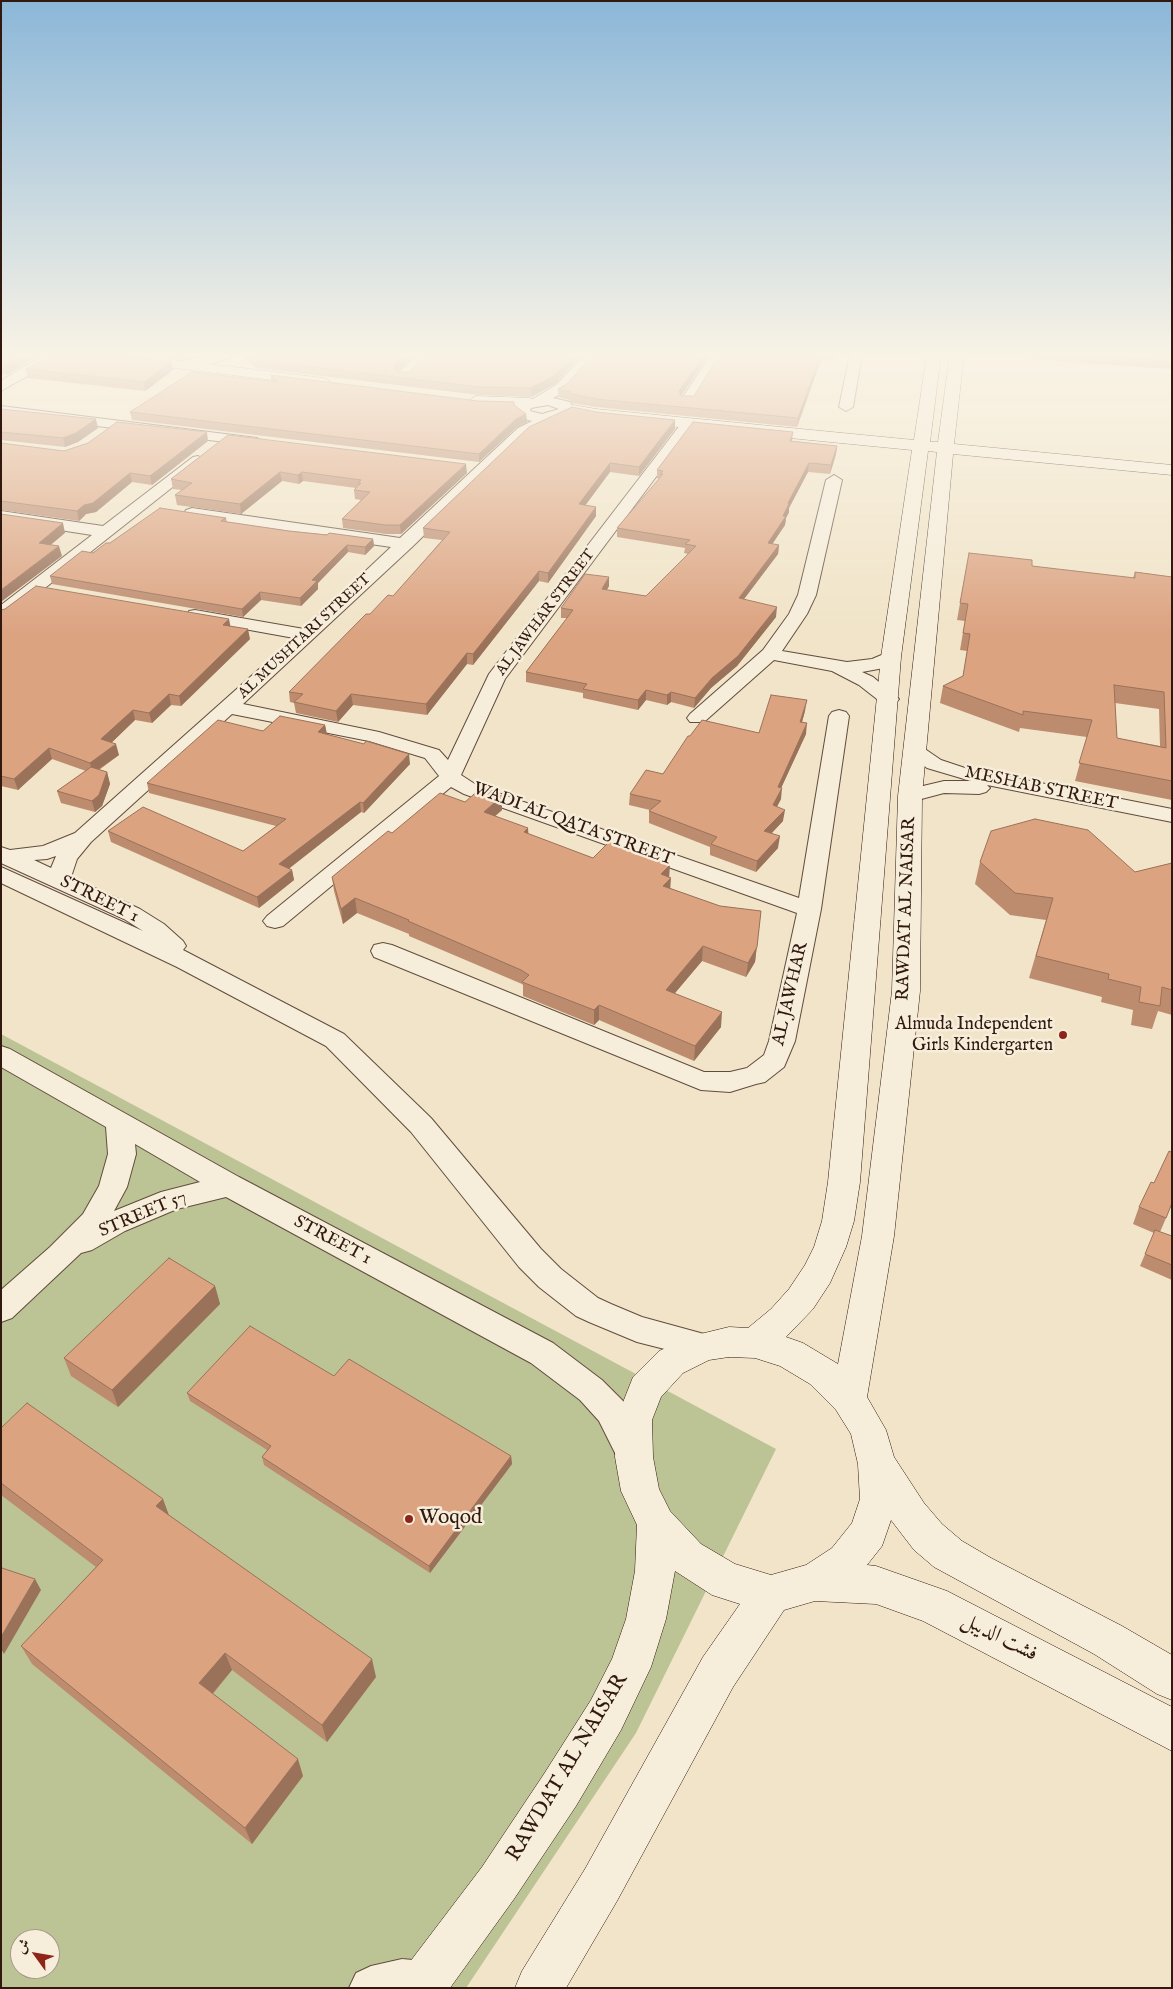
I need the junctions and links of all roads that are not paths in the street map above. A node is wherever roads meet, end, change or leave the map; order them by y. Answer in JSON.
{"nodes":[{"id":1,"x":214,"y":447,"type":"edge"},
{"id":2,"x":502,"y":447,"type":"edge"},
{"id":3,"x":671,"y":447,"type":"edge"},
{"id":4,"x":920,"y":447,"type":"joint"},
{"id":5,"x":945,"y":447,"type":"edge"},
{"id":6,"x":991,"y":447,"type":"edge"},
{"id":7,"x":1008,"y":455,"type":"junction"},
{"id":8,"x":944,"y":457,"type":"junction"},
{"id":9,"x":466,"y":466,"type":"edge"},
{"id":10,"x":485,"y":469,"type":"junction"},
{"id":11,"x":1172,"y":470,"type":"edge"},
{"id":12,"x":834,"y":480,"type":"dead end"},
{"id":13,"x":140,"y":506,"type":"junction"},
{"id":14,"x":159,"y":509,"type":"edge"},
{"id":15,"x":179,"y":512,"type":"edge"},
{"id":16,"x":1,"y":516,"type":"edge"},
{"id":17,"x":107,"y":532,"type":"junction"},
{"id":18,"x":406,"y":544,"type":"junction"},
{"id":19,"x":35,"y":588,"type":"junction"},
{"id":20,"x":55,"y":592,"type":"edge"},
{"id":21,"x":182,"y":613,"type":"edge"},
{"id":22,"x":1,"y":614,"type":"edge"},
{"id":23,"x":308,"y":635,"type":"junction"},
{"id":24,"x":770,"y":654,"type":"junction"},
{"id":25,"x":891,"y":657,"type":"junction"},
{"id":26,"x":837,"y":668,"type":"junction"},
{"id":27,"x":889,"y":698,"type":"junction"},
{"id":28,"x":229,"y":707,"type":"junction"},
{"id":29,"x":839,"y":716,"type":"dead end"},
{"id":30,"x":697,"y":718,"type":"dead end"},
{"id":31,"x":915,"y":752,"type":"junction"},
{"id":32,"x":450,"y":777,"type":"junction"},
{"id":33,"x":910,"y":796,"type":"junction"},
{"id":34,"x":1172,"y":816,"type":"edge"},
{"id":35,"x":1172,"y":827,"type":"edge"},
{"id":36,"x":83,"y":837,"type":"junction"},
{"id":37,"x":3,"y":862,"type":"edge"},
{"id":38,"x":58,"y":881,"type":"junction"},
{"id":39,"x":809,"y":910,"type":"junction"},
{"id":40,"x":274,"y":921,"type":"dead end"},
{"id":41,"x":383,"y":951,"type":"dead end"},
{"id":42,"x":186,"y":962,"type":"junction"},
{"id":43,"x":1,"y":1056,"type":"edge"},
{"id":44,"x":119,"y":1123,"type":"junction"},
{"id":45,"x":229,"y":1185,"type":"junction"},
{"id":46,"x":61,"y":1255,"type":"junction"},
{"id":47,"x":1,"y":1309,"type":"edge"},
{"id":48,"x":755,"y":1343,"type":"junction"},
{"id":49,"x":704,"y":1346,"type":"junction"},
{"id":50,"x":849,"y":1399,"type":"junction"},
{"id":51,"x":634,"y":1457,"type":"junction"},
{"id":52,"x":877,"y":1464,"type":"junction"},
{"id":53,"x":656,"y":1524,"type":"junction"},
{"id":54,"x":815,"y":1582,"type":"junction"},
{"id":55,"x":771,"y":1594,"type":"junction"},
{"id":56,"x":1172,"y":1680,"type":"edge"},
{"id":57,"x":1172,"y":1730,"type":"edge"},
{"id":58,"x":422,"y":1985,"type":"edge"},
{"id":59,"x":371,"y":1988,"type":"edge"},
{"id":60,"x":539,"y":1988,"type":"edge"}],
"edges":[{"from":1,"to":13,"type":"street"},
{"from":2,"to":10,"type":"street","name":"AL MUSHTARI STREET"},
{"from":3,"to":32,"type":"street","name":"AL JAWHAR STREET"},
{"from":4,"to":8,"type":"street"},
{"from":4,"to":25,"type":"street","name":"RAWDAT AL NAISAR"},
{"from":5,"to":8,"type":"street","name":"RAWDAT AL NAISAR"},
{"from":6,"to":7,"type":"street"},
{"from":7,"to":8,"type":"street"},
{"from":7,"to":8,"type":"street"},
{"from":7,"to":11,"type":"street"},
{"from":8,"to":31,"type":"street","name":"RAWDAT AL NAISAR"},
{"from":9,"to":10,"type":"street"},
{"from":10,"to":18,"type":"street","name":"AL MUSHTARI STREET"},
{"from":12,"to":24,"type":"street"},
{"from":13,"to":14,"type":"street"},
{"from":13,"to":17,"type":"street"},
{"from":15,"to":18,"type":"street"},
{"from":16,"to":17,"type":"street"},
{"from":17,"to":19,"type":"street"},
{"from":18,"to":23,"type":"street","name":"AL MUSHTARI STREET"},
{"from":19,"to":20,"type":"street"},
{"from":19,"to":22,"type":"street"},
{"from":21,"to":23,"type":"street"},
{"from":23,"to":28,"type":"street","name":"AL MUSHTARI STREET"},
{"from":24,"to":26,"type":"street"},
{"from":24,"to":30,"type":"street"},
{"from":25,"to":26,"type":"street"},
{"from":25,"to":27,"type":"street","name":"RAWDAT AL NAISAR"},
{"from":26,"to":27,"type":"street"},
{"from":27,"to":48,"type":"street","name":"RAWDAT AL NAISAR"},
{"from":28,"to":32,"type":"street","name":"WADI AL QATA STREET"},
{"from":28,"to":36,"type":"street","name":"AL MUSHTARI STREET"},
{"from":29,"to":39,"type":"street","name":"AL JAWHAR"},
{"from":31,"to":33,"type":"street","name":"RAWDAT AL NAISAR"},
{"from":31,"to":34,"type":"street","name":"MESHAB STREET"},
{"from":32,"to":39,"type":"street","name":"WADI AL QATA STREET"},
{"from":32,"to":40,"type":"street","name":"AL JAWHAR STREET"},
{"from":33,"to":35,"type":"street","name":"MESHAB STREET"},
{"from":33,"to":50,"type":"street","name":"RAWDAT AL NAISAR"},
{"from":36,"to":37,"type":"street","name":"AL MUSHTARI STREET"},
{"from":36,"to":38,"type":"street","name":"AL MUSHTARI STREET"},
{"from":37,"to":38,"type":"street","name":"STREET 1"},
{"from":37,"to":42,"type":"street","name":"STREET 1"},
{"from":38,"to":42,"type":"street","name":"STREET 1"},
{"from":39,"to":41,"type":"street","name":"AL JAWHAR"},
{"from":42,"to":49,"type":"street","name":"STREET 1"},
{"from":43,"to":44,"type":"street","name":"STREET 1"},
{"from":44,"to":45,"type":"street","name":"STREET 1"},
{"from":44,"to":46,"type":"street","name":"STREET 57"},
{"from":45,"to":46,"type":"street","name":"STREET 57"},
{"from":45,"to":51,"type":"street","name":"STREET 1"},
{"from":46,"to":47,"type":"street","name":"STREET 57"},
{"from":48,"to":49,"type":"street"},
{"from":48,"to":50,"type":"street"},
{"from":49,"to":51,"type":"street"},
{"from":50,"to":52,"type":"street"},
{"from":51,"to":53,"type":"street"},
{"from":52,"to":54,"type":"street"},
{"from":52,"to":56,"type":"street"},
{"from":53,"to":55,"type":"street"},
{"from":53,"to":58,"type":"street","name":"RAWDAT AL NAISAR"},
{"from":54,"to":55,"type":"street"},
{"from":54,"to":57,"type":"street","name":"فشت الديبل"},
{"from":55,"to":60,"type":"street"},
{"from":58,"to":59,"type":"street"}]}
